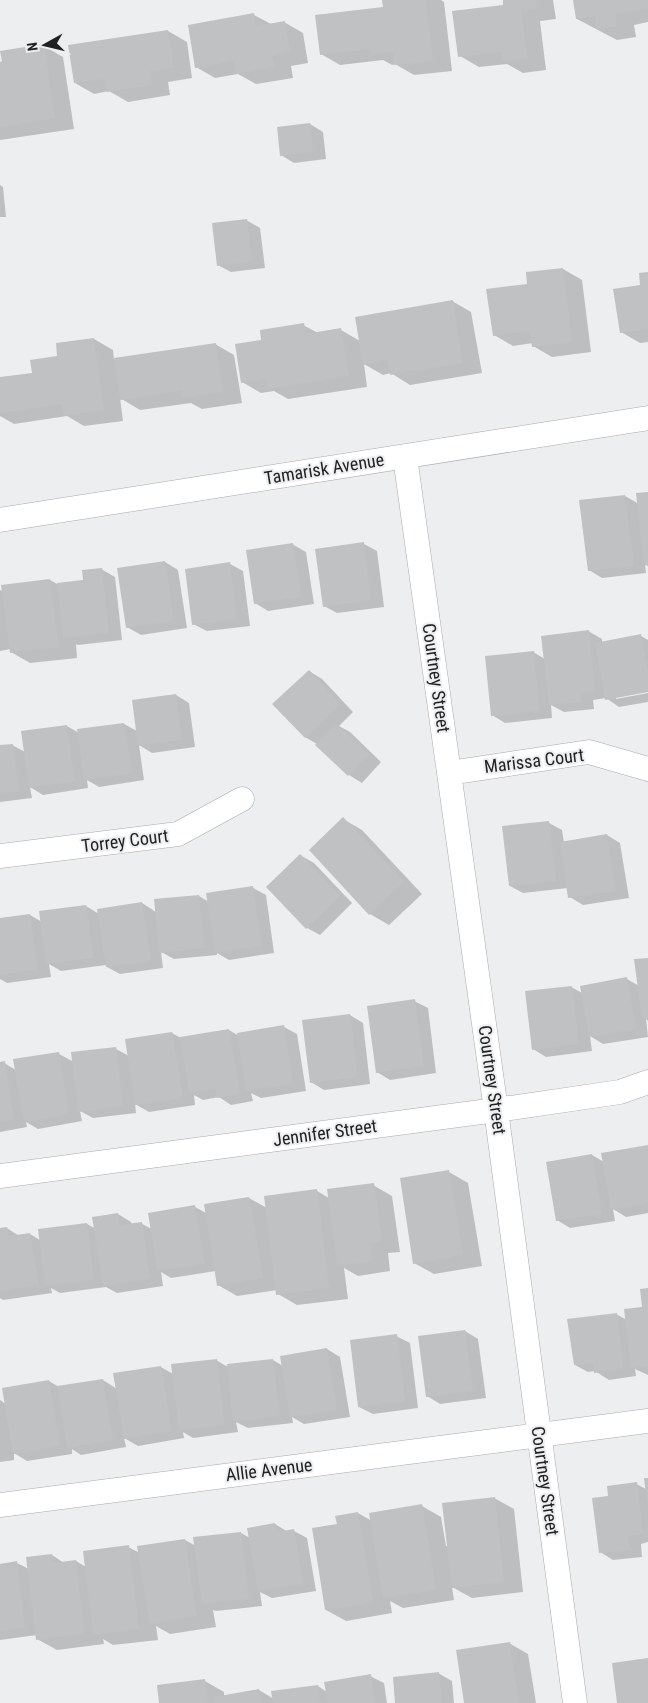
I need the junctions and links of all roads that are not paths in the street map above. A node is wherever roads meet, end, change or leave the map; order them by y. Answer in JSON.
{"nodes":[{"id":1,"x":648,"y":418,"type":"edge"},
{"id":2,"x":405,"y":457,"type":"junction"},
{"id":3,"x":0,"y":520,"type":"edge"},
{"id":4,"x":648,"y":769,"type":"edge"},
{"id":5,"x":449,"y":773,"type":"junction"},
{"id":6,"x":242,"y":799,"type":"dead end"},
{"id":7,"x":0,"y":856,"type":"edge"},
{"id":8,"x":648,"y":1082,"type":"edge"},
{"id":9,"x":496,"y":1110,"type":"junction"},
{"id":10,"x":0,"y":1176,"type":"edge"},
{"id":11,"x":648,"y":1421,"type":"edge"},
{"id":12,"x":538,"y":1436,"type":"junction"},
{"id":13,"x":0,"y":1505,"type":"edge"},
{"id":14,"x":575,"y":1703,"type":"edge"}],
"edges":[{"from":1,"to":2,"type":"street","name":"Tamarisk Avenue"},
{"from":2,"to":3,"type":"street","name":"Tamarisk Avenue"},
{"from":2,"to":5,"type":"street","name":"Courtney Street"},
{"from":4,"to":5,"type":"street","name":"Marissa Court"},
{"from":5,"to":9,"type":"street","name":"Courtney Street"},
{"from":6,"to":7,"type":"street","name":"Torrey Court"},
{"from":8,"to":9,"type":"street","name":"Jennifer Street"},
{"from":9,"to":10,"type":"street","name":"Jennifer Street"},
{"from":9,"to":12,"type":"street","name":"Courtney Street"},
{"from":11,"to":12,"type":"street","name":"Allie Avenue"},
{"from":12,"to":13,"type":"street","name":"Allie Avenue"},
{"from":12,"to":14,"type":"street","name":"Courtney Street"}]}
